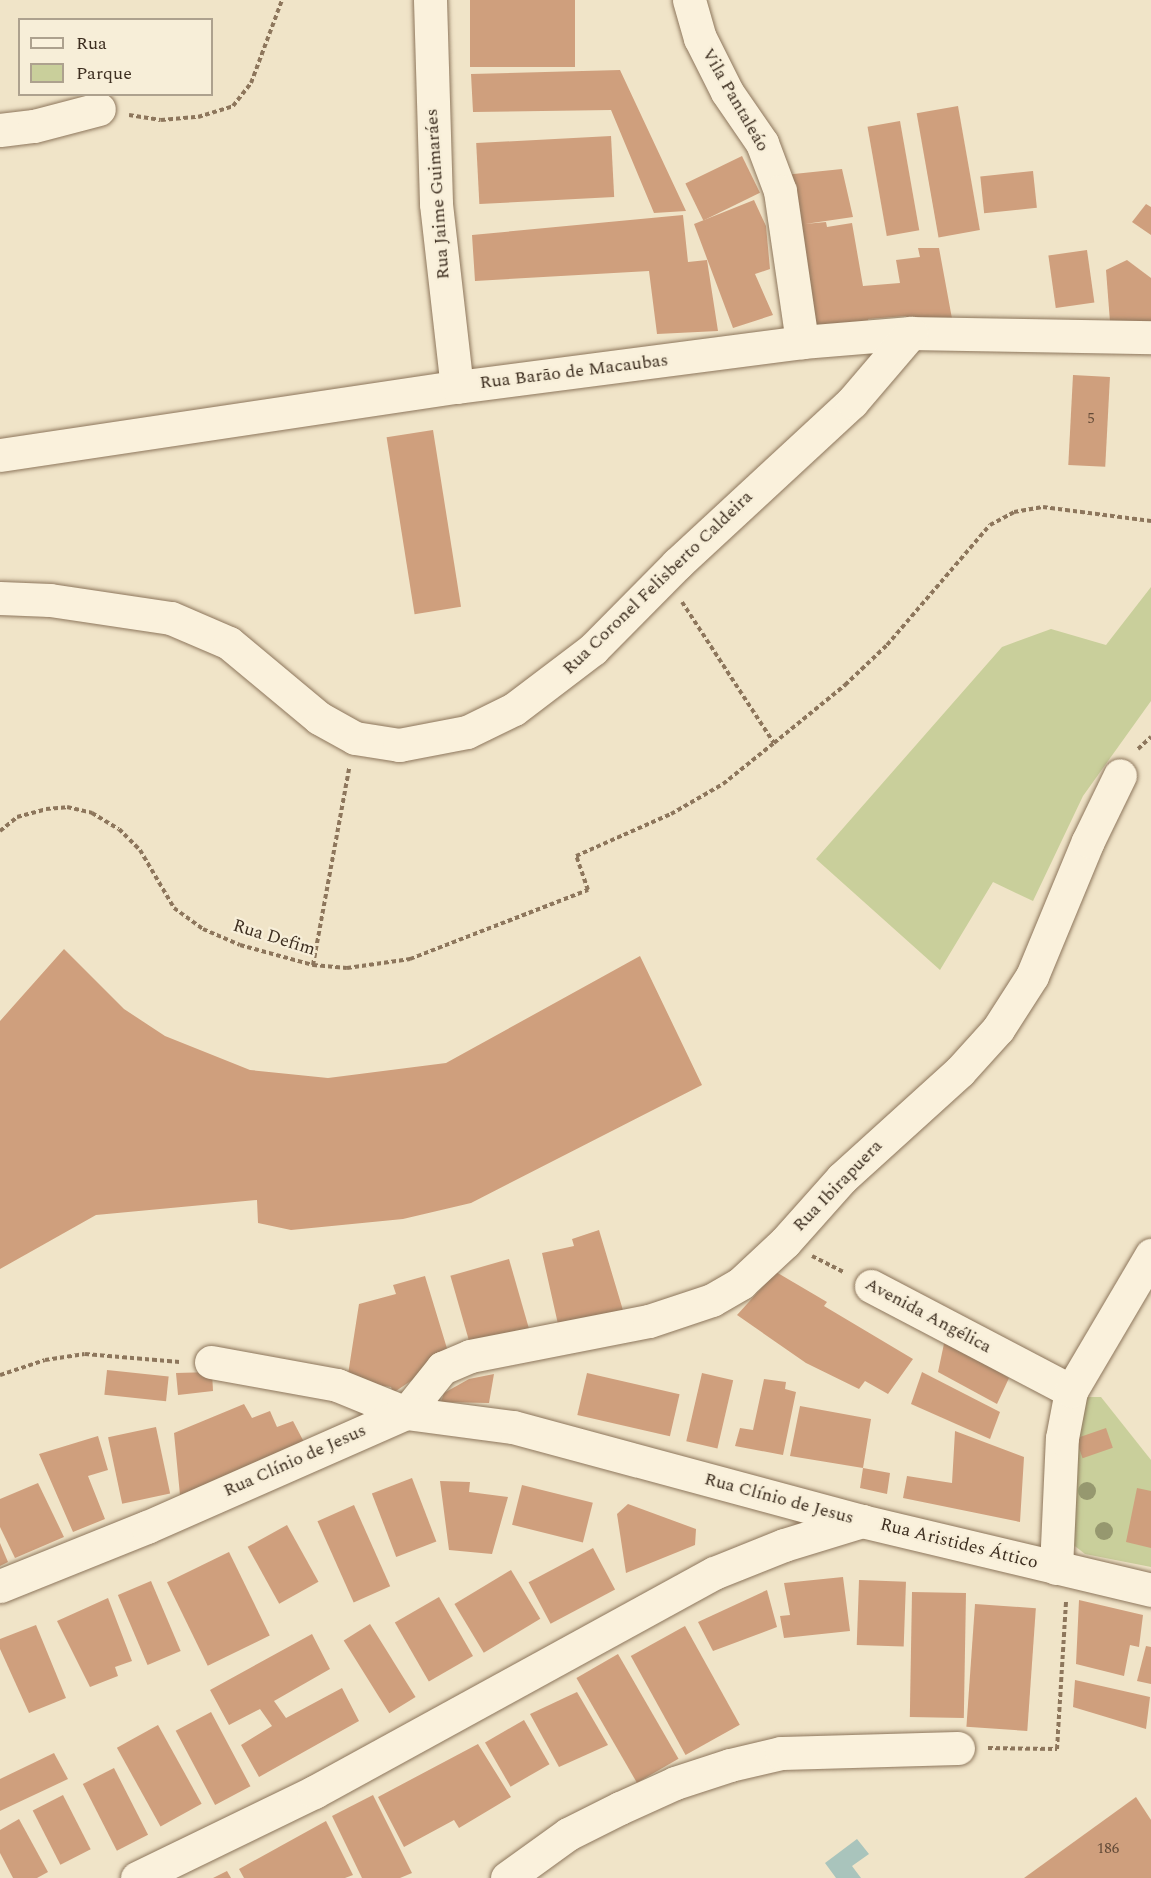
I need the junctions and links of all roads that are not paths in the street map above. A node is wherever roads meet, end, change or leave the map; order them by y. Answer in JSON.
{"nodes":[{"id":1,"x":430,"y":0,"type":"edge"},
{"id":2,"x":689,"y":0,"type":"edge"},
{"id":3,"x":99,"y":109,"type":"road end"},
{"id":4,"x":0,"y":130,"type":"edge"},
{"id":5,"x":911,"y":333,"type":"junction"},
{"id":6,"x":1151,"y":337,"type":"edge"},
{"id":7,"x":802,"y":342,"type":"junction"},
{"id":8,"x":456,"y":387,"type":"junction"},
{"id":9,"x":0,"y":455,"type":"edge"},
{"id":10,"x":0,"y":598,"type":"edge"},
{"id":11,"x":1120,"y":775,"type":"dead end"},
{"id":12,"x":1151,"y":1255,"type":"edge"},
{"id":13,"x":871,"y":1286,"type":"road end"},
{"id":14,"x":211,"y":1362,"type":"road end"},
{"id":15,"x":1071,"y":1391,"type":"junction"},
{"id":16,"x":406,"y":1413,"type":"junction"},
{"id":17,"x":862,"y":1521,"type":"junction"},
{"id":18,"x":1062,"y":1569,"type":"junction"},
{"id":19,"x":0,"y":1586,"type":"edge"},
{"id":20,"x":1151,"y":1590,"type":"edge"},
{"id":21,"x":958,"y":1748,"type":"road end"},
{"id":22,"x":137,"y":1878,"type":"edge"},
{"id":23,"x":507,"y":1878,"type":"edge"}],
"edges":[{"from":1,"to":8,"type":"street","name":"Rua Jaime Guimaráes"},
{"from":2,"to":7,"type":"street","name":"Vila Pantaleáo"},
{"from":3,"to":4,"type":"street"},
{"from":5,"to":6,"type":"street","name":"Rua Barão de Macaubas"},
{"from":5,"to":7,"type":"street","name":"Rua Barão de Macaubas"},
{"from":5,"to":10,"type":"street","name":"Rua Coronel Felisberto Caldeira"},
{"from":7,"to":8,"type":"street","name":"Rua Barão de Macaubas"},
{"from":8,"to":9,"type":"street","name":"Rua Barão de Macaubas"},
{"from":11,"to":16,"type":"street","name":"Rua Ibirapuera"},
{"from":12,"to":15,"type":"street","name":"Rua Aristides Áttico"},
{"from":13,"to":15,"type":"street","name":"Avenida Angélica"},
{"from":14,"to":16,"type":"street"},
{"from":15,"to":18,"type":"street","name":"Rua Aristides Áttico"},
{"from":16,"to":17,"type":"street","name":"Rua Clínio de Jesus"},
{"from":16,"to":19,"type":"street","name":"Rua Clínio de Jesus"},
{"from":17,"to":18,"type":"street","name":"Rua Aristides Áttico"},
{"from":17,"to":22,"type":"street","name":"Rua Clínio de Jesus"},
{"from":18,"to":20,"type":"street","name":"Rua Aristides Áttico"},
{"from":21,"to":23,"type":"street"}]}
